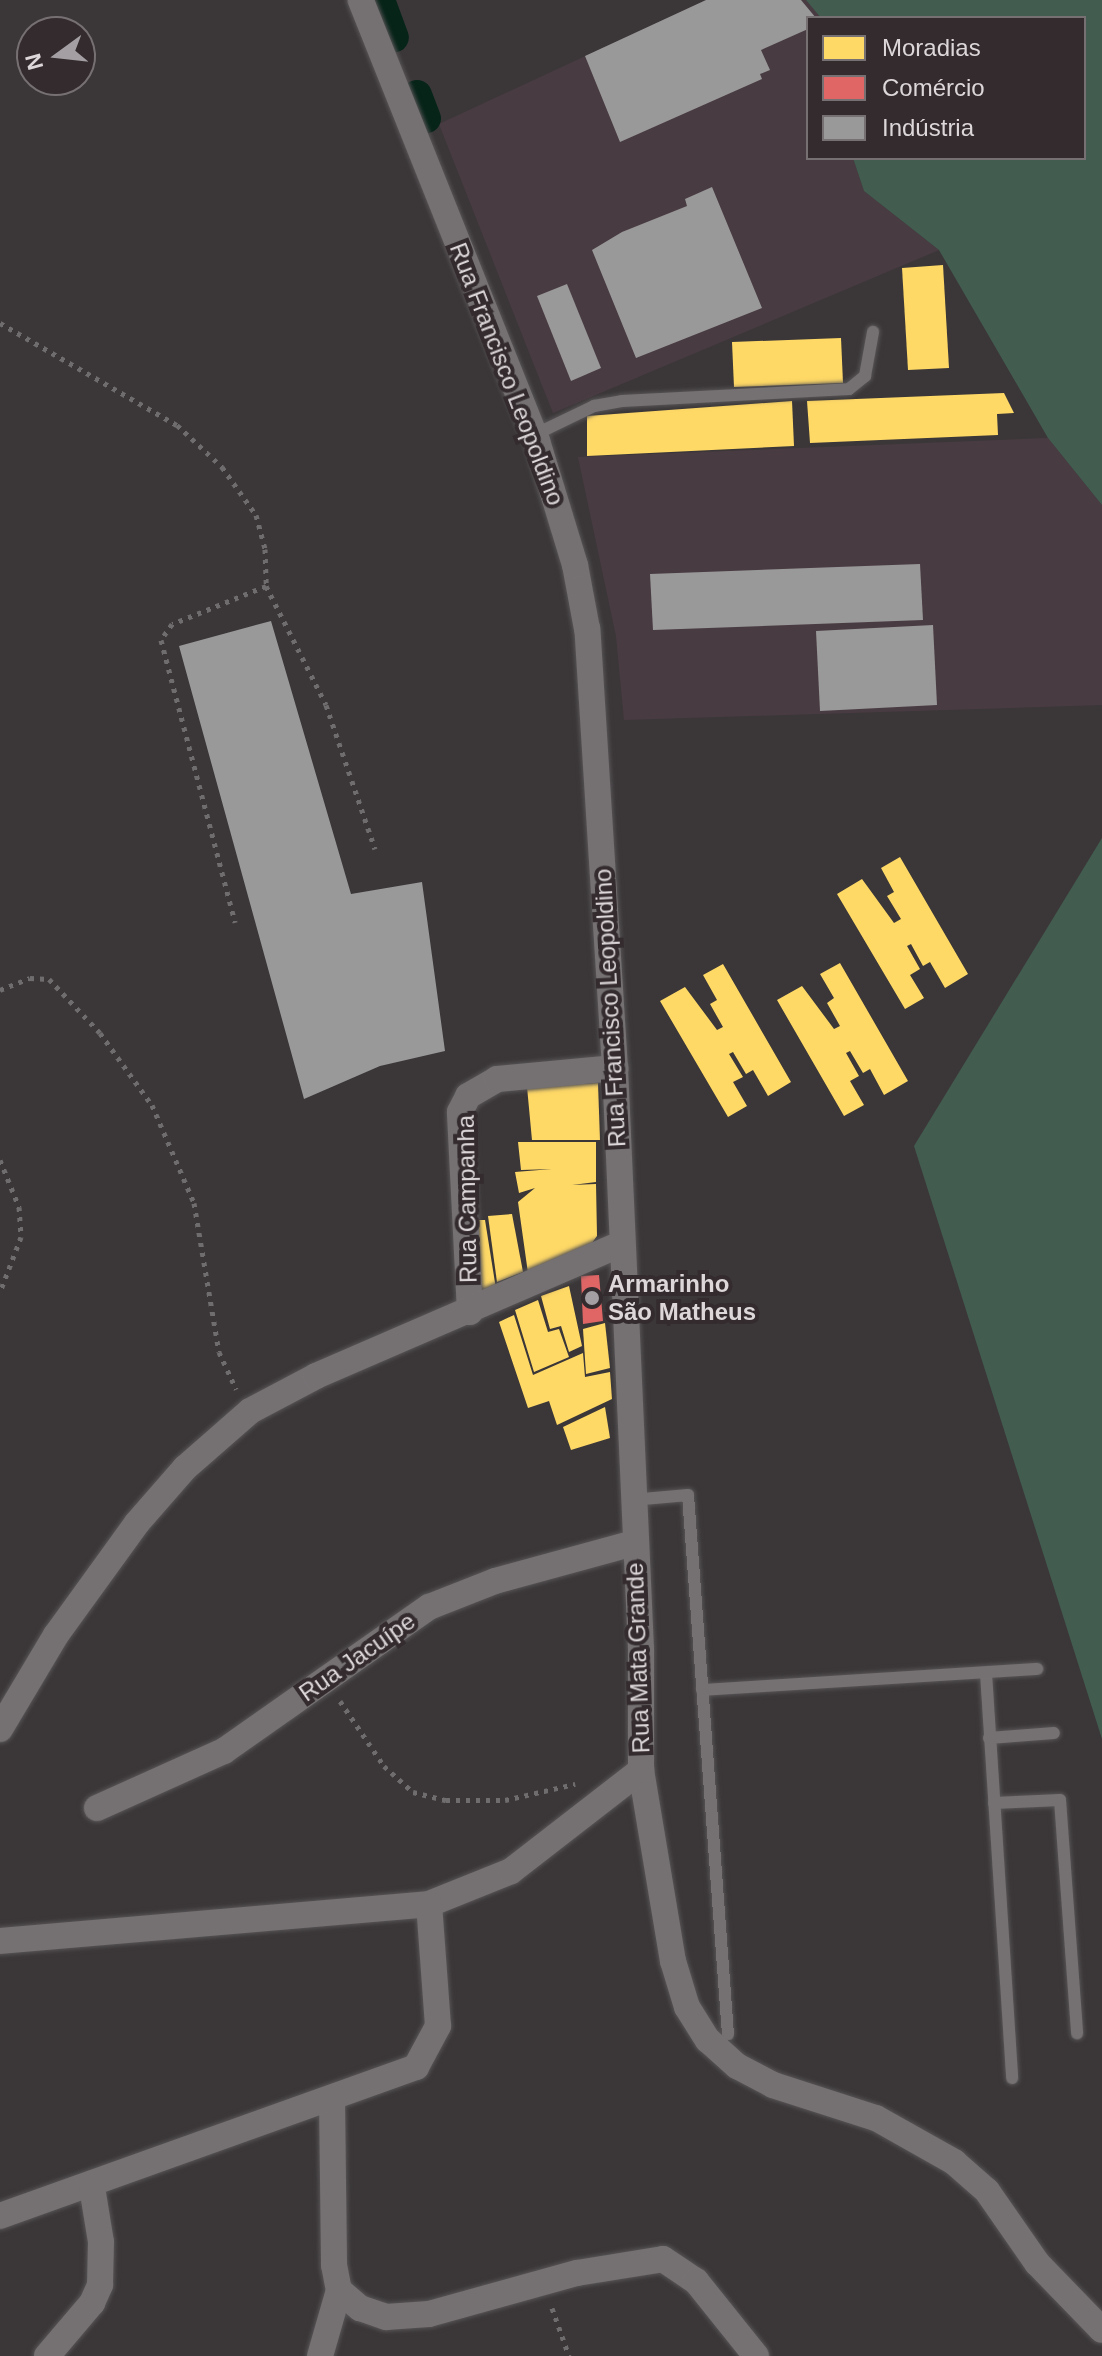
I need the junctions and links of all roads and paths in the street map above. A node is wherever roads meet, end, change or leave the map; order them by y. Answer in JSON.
{"nodes":[{"id":1,"x":361,"y":0,"type":"edge"},
{"id":2,"x":0,"y":323,"type":"edge"},
{"id":3,"x":873,"y":332,"type":"dead end"},
{"id":4,"x":534,"y":435,"type":"junction"},
{"id":5,"x":266,"y":586,"type":"junction"},
{"id":6,"x":375,"y":849,"type":"dead end"},
{"id":7,"x":235,"y":922,"type":"dead end"},
{"id":8,"x":0,"y":990,"type":"edge"},
{"id":9,"x":615,"y":1068,"type":"junction"},
{"id":10,"x":0,"y":1160,"type":"edge"},
{"id":11,"x":619,"y":1245,"type":"junction"},
{"id":12,"x":0,"y":1292,"type":"edge"},
{"id":13,"x":470,"y":1312,"type":"junction"},
{"id":14,"x":250,"y":1411,"type":"junction"},
{"id":15,"x":632,"y":1500,"type":"junction"},
{"id":16,"x":634,"y":1543,"type":"junction"},
{"id":17,"x":1037,"y":1669,"type":"dead end"},
{"id":18,"x":986,"y":1673,"type":"junction"},
{"id":19,"x":324,"y":1677,"type":"junction"},
{"id":20,"x":702,"y":1690,"type":"junction"},
{"id":21,"x":0,"y":1729,"type":"edge"},
{"id":22,"x":1054,"y":1733,"type":"dead end"},
{"id":23,"x":989,"y":1738,"type":"junction"},
{"id":24,"x":641,"y":1770,"type":"junction"},
{"id":25,"x":581,"y":1783,"type":"dead end"},
{"id":26,"x":994,"y":1803,"type":"junction"},
{"id":27,"x":97,"y":1808,"type":"dead end"},
{"id":28,"x":429,"y":1904,"type":"junction"},
{"id":29,"x":0,"y":1941,"type":"edge"},
{"id":30,"x":1077,"y":2033,"type":"dead end"},
{"id":31,"x":728,"y":2035,"type":"dead end"},
{"id":32,"x":1012,"y":2078,"type":"dead end"},
{"id":33,"x":332,"y":2098,"type":"junction"},
{"id":34,"x":92,"y":2187,"type":"junction"},
{"id":35,"x":0,"y":2216,"type":"edge"},
{"id":36,"x":542,"y":2282,"type":"junction"},
{"id":37,"x":339,"y":2290,"type":"junction"},
{"id":38,"x":1102,"y":2330,"type":"edge"},
{"id":39,"x":47,"y":2356,"type":"edge"},
{"id":40,"x":320,"y":2356,"type":"edge"},
{"id":41,"x":569,"y":2356,"type":"edge"},
{"id":42,"x":756,"y":2356,"type":"edge"}],
"edges":[{"from":1,"to":4,"type":"street","name":"Rua Francisco Leopoldino"},
{"from":2,"to":5,"type":"path"},
{"from":3,"to":4,"type":"lane"},
{"from":4,"to":9,"type":"street","name":"Rua Francisco Leopoldino"},
{"from":5,"to":6,"type":"path"},
{"from":5,"to":7,"type":"path"},
{"from":8,"to":14,"type":"path"},
{"from":9,"to":11,"type":"street","name":"Rua Francisco Leopoldino"},
{"from":9,"to":13,"type":"street","name":"Rua Campanha"},
{"from":10,"to":12,"type":"path"},
{"from":11,"to":13,"type":"street"},
{"from":11,"to":15,"type":"street","name":"Rua Mata Grande"},
{"from":13,"to":14,"type":"street"},
{"from":14,"to":21,"type":"street"},
{"from":15,"to":16,"type":"street","name":"Rua Mata Grande"},
{"from":15,"to":20,"type":"lane"},
{"from":16,"to":19,"type":"street","name":"Rua Jacuípe"},
{"from":16,"to":24,"type":"street","name":"Rua Mata Grande"},
{"from":17,"to":18,"type":"lane"},
{"from":18,"to":20,"type":"lane"},
{"from":18,"to":23,"type":"lane"},
{"from":19,"to":25,"type":"path"},
{"from":19,"to":27,"type":"street","name":"Rua Jacuípe"},
{"from":20,"to":31,"type":"lane"},
{"from":22,"to":23,"type":"lane"},
{"from":23,"to":26,"type":"lane"},
{"from":24,"to":28,"type":"street","name":"Rua Mata Grande"},
{"from":24,"to":38,"type":"street"},
{"from":26,"to":30,"type":"lane"},
{"from":26,"to":32,"type":"lane"},
{"from":28,"to":29,"type":"street","name":"Rua Mata Grande"},
{"from":28,"to":33,"type":"street"},
{"from":33,"to":34,"type":"street"},
{"from":33,"to":37,"type":"street"},
{"from":34,"to":35,"type":"street"},
{"from":34,"to":39,"type":"street"},
{"from":36,"to":37,"type":"street"},
{"from":36,"to":41,"type":"path"},
{"from":36,"to":42,"type":"street"},
{"from":37,"to":40,"type":"street"}]}
